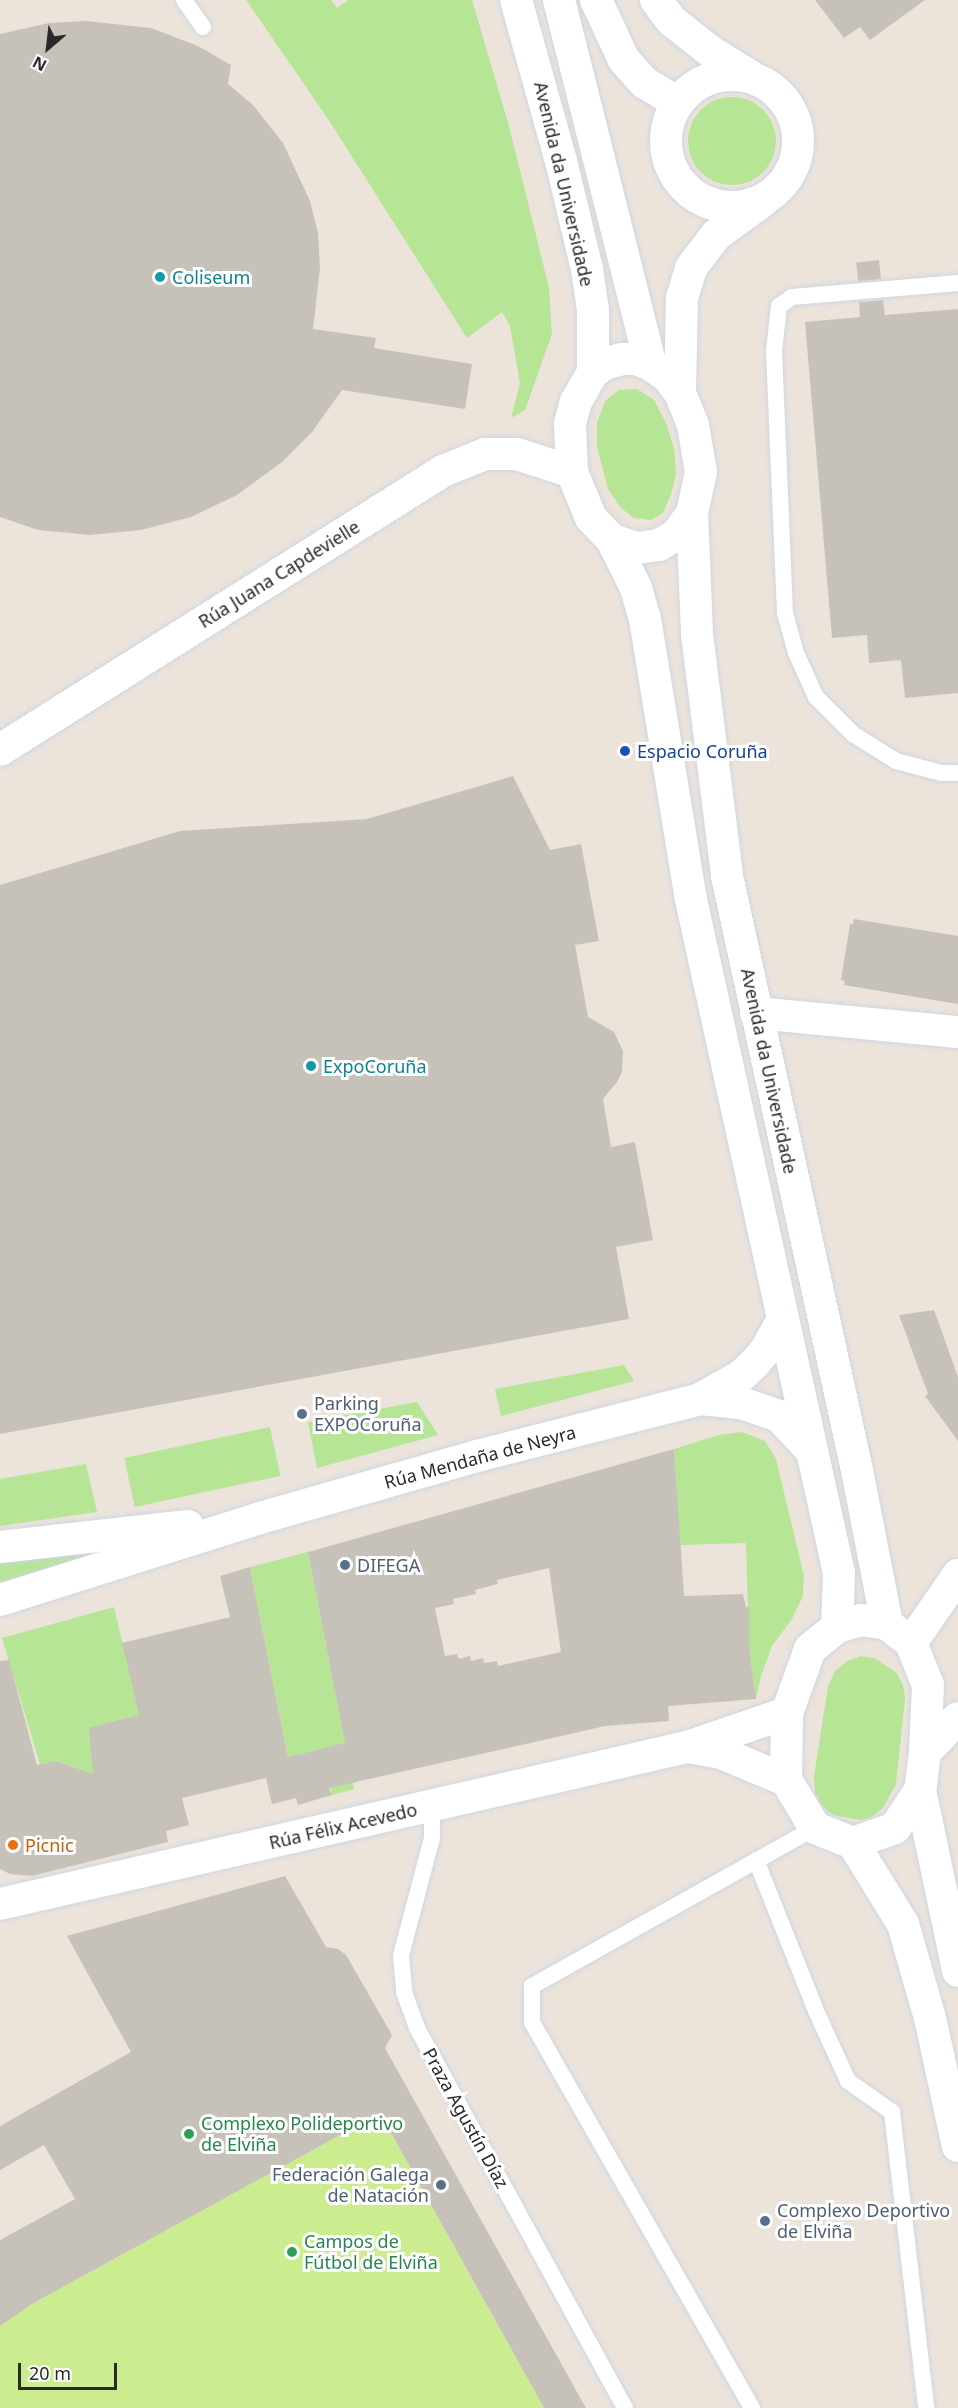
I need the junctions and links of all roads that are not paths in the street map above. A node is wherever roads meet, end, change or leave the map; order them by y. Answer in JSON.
{"nodes":[{"id":1,"x":184,"y":0,"type":"edge"},
{"id":2,"x":516,"y":0,"type":"edge"},
{"id":3,"x":559,"y":0,"type":"edge"},
{"id":4,"x":596,"y":0,"type":"edge"},
{"id":5,"x":664,"y":11,"type":"edge"},
{"id":6,"x":203,"y":27,"type":"dead end"},
{"id":7,"x":750,"y":76,"type":"junction"},
{"id":8,"x":684,"y":94,"type":"junction"},
{"id":9,"x":764,"y":200,"type":"junction"},
{"id":10,"x":958,"y":283,"type":"edge"},
{"id":11,"x":651,"y":365,"type":"junction"},
{"id":12,"x":592,"y":372,"type":"junction"},
{"id":13,"x":680,"y":393,"type":"junction"},
{"id":14,"x":572,"y":472,"type":"junction"},
{"id":15,"x":692,"y":513,"type":"junction"},
{"id":16,"x":612,"y":540,"type":"junction"},
{"id":17,"x":0,"y":750,"type":"edge"},
{"id":18,"x":958,"y":773,"type":"edge"},
{"id":19,"x":756,"y":1013,"type":"junction"},
{"id":20,"x":958,"y":1032,"type":"edge"},
{"id":21,"x":782,"y":1321,"type":"junction"},
{"id":22,"x":700,"y":1399,"type":"junction"},
{"id":23,"x":810,"y":1449,"type":"junction"},
{"id":24,"x":260,"y":1518,"type":"junction"},
{"id":25,"x":0,"y":1547,"type":"edge"},
{"id":26,"x":958,"y":1575,"type":"edge"},
{"id":27,"x":0,"y":1600,"type":"edge"},
{"id":28,"x":887,"y":1624,"type":"junction"},
{"id":29,"x":837,"y":1628,"type":"junction"},
{"id":30,"x":911,"y":1643,"type":"junction"},
{"id":31,"x":927,"y":1685,"type":"junction"},
{"id":32,"x":958,"y":1699,"type":"edge"},
{"id":33,"x":787,"y":1713,"type":"junction"},
{"id":34,"x":958,"y":1718,"type":"edge"},
{"id":35,"x":687,"y":1747,"type":"junction"},
{"id":36,"x":925,"y":1752,"type":"junction"},
{"id":37,"x":786,"y":1780,"type":"junction"},
{"id":38,"x":920,"y":1790,"type":"junction"},
{"id":39,"x":432,"y":1806,"type":"junction"},
{"id":40,"x":815,"y":1828,"type":"junction"},
{"id":41,"x":853,"y":1843,"type":"junction"},
{"id":42,"x":756,"y":1860,"type":"junction"},
{"id":43,"x":0,"y":1904,"type":"edge"},
{"id":44,"x":958,"y":1971,"type":"edge"},
{"id":45,"x":958,"y":2146,"type":"edge"},
{"id":46,"x":625,"y":2408,"type":"edge"},
{"id":47,"x":752,"y":2408,"type":"edge"},
{"id":48,"x":926,"y":2408,"type":"edge"}],
"edges":[{"from":1,"to":6,"type":"lane"},
{"from":2,"to":12,"type":"street","name":"Avenida da Universidade"},
{"from":3,"to":11,"type":"street"},
{"from":4,"to":8,"type":"street"},
{"from":5,"to":7,"type":"street"},
{"from":5,"to":8,"type":"street"},
{"from":7,"to":8,"type":"street"},
{"from":7,"to":9,"type":"street"},
{"from":8,"to":9,"type":"street"},
{"from":9,"to":13,"type":"street"},
{"from":10,"to":18,"type":"lane"},
{"from":11,"to":12,"type":"street"},
{"from":11,"to":13,"type":"street"},
{"from":12,"to":14,"type":"street"},
{"from":13,"to":15,"type":"street"},
{"from":14,"to":16,"type":"street"},
{"from":14,"to":17,"type":"street","name":"Rúa Juana Capdevielle"},
{"from":15,"to":16,"type":"street"},
{"from":15,"to":19,"type":"street","name":"Avenida da Universidade"},
{"from":16,"to":21,"type":"street"},
{"from":19,"to":20,"type":"street"},
{"from":19,"to":28,"type":"street","name":"Avenida da Universidade"},
{"from":21,"to":22,"type":"street","name":"Rúa Mendaña de Neyra"},
{"from":21,"to":23,"type":"street"},
{"from":22,"to":23,"type":"street","name":"Rúa Mendaña de Neyra"},
{"from":22,"to":24,"type":"street","name":"Rúa Mendaña de Neyra"},
{"from":23,"to":29,"type":"street"},
{"from":24,"to":25,"type":"street","name":"Rúa Mendaña de Neyra"},
{"from":24,"to":27,"type":"street","name":"Rúa Mendaña de Neyra"},
{"from":26,"to":30,"type":"street"},
{"from":28,"to":29,"type":"street"},
{"from":28,"to":30,"type":"street"},
{"from":29,"to":33,"type":"street"},
{"from":30,"to":31,"type":"street"},
{"from":31,"to":32,"type":"street"},
{"from":31,"to":36,"type":"street"},
{"from":33,"to":35,"type":"street","name":"Rúa Félix Acevedo"},
{"from":33,"to":37,"type":"street"},
{"from":34,"to":36,"type":"street"},
{"from":35,"to":37,"type":"street","name":"Rúa Félix Acevedo"},
{"from":35,"to":39,"type":"street","name":"Rúa Félix Acevedo"},
{"from":36,"to":38,"type":"street"},
{"from":37,"to":40,"type":"street"},
{"from":38,"to":41,"type":"street"},
{"from":38,"to":44,"type":"street"},
{"from":39,"to":43,"type":"street","name":"Rúa Félix Acevedo"},
{"from":39,"to":46,"type":"lane","name":"Praza Agustín Díaz"},
{"from":40,"to":41,"type":"street"},
{"from":40,"to":42,"type":"lane"},
{"from":41,"to":45,"type":"street"},
{"from":42,"to":47,"type":"lane"},
{"from":42,"to":48,"type":"lane"}]}
